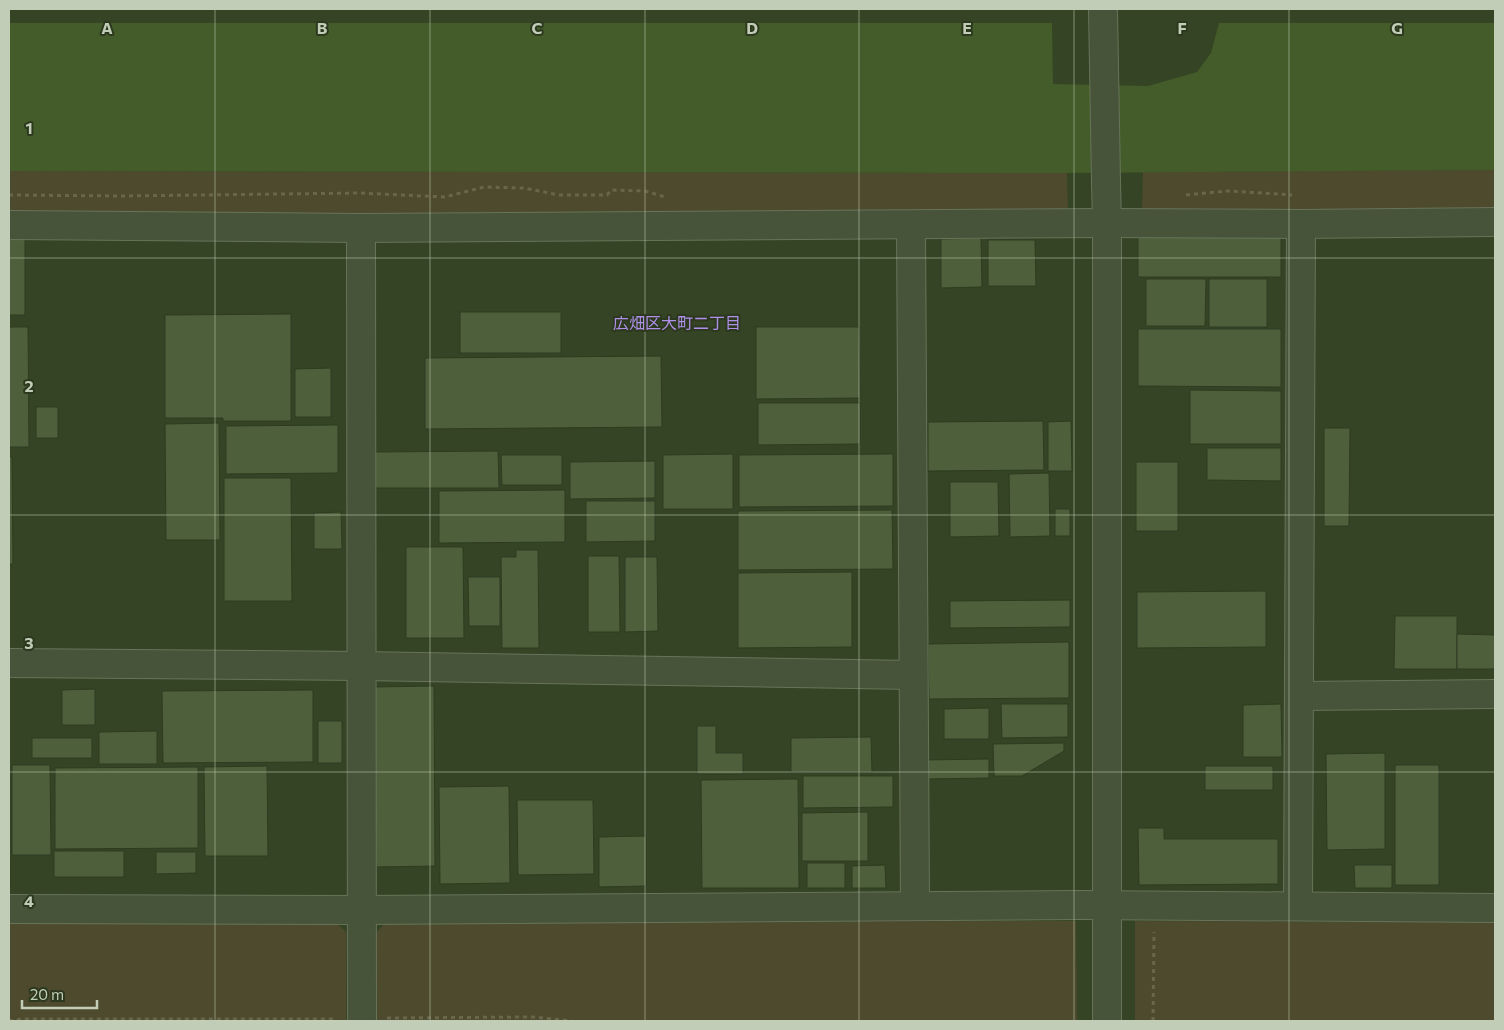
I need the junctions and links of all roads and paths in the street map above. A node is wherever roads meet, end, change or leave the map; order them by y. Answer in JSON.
{"nodes":[{"id":1,"x":1103,"y":9,"type":"edge"},
{"id":2,"x":9,"y":195,"type":"edge"},
{"id":3,"x":1185,"y":195,"type":"dead end"},
{"id":4,"x":1296,"y":196,"type":"dead end"},
{"id":5,"x":671,"y":197,"type":"dead end"},
{"id":6,"x":1495,"y":222,"type":"edge"},
{"id":7,"x":1107,"y":223,"type":"junction"},
{"id":8,"x":1302,"y":224,"type":"junction"},
{"id":9,"x":9,"y":225,"type":"edge"},
{"id":10,"x":911,"y":226,"type":"junction"},
{"id":11,"x":361,"y":228,"type":"junction"},
{"id":12,"x":9,"y":663,"type":"edge"},
{"id":13,"x":361,"y":666,"type":"junction"},
{"id":14,"x":913,"y":675,"type":"junction"},
{"id":15,"x":1495,"y":694,"type":"edge"},
{"id":16,"x":1300,"y":696,"type":"junction"},
{"id":17,"x":1107,"y":905,"type":"junction"},
{"id":18,"x":915,"y":906,"type":"junction"},
{"id":19,"x":1154,"y":906,"type":"junction"},
{"id":20,"x":1298,"y":906,"type":"junction"},
{"id":21,"x":1495,"y":908,"type":"edge"},
{"id":22,"x":9,"y":909,"type":"edge"},
{"id":23,"x":362,"y":910,"type":"junction"},
{"id":24,"x":362,"y":1020,"type":"edge"},
{"id":25,"x":9,"y":1021,"type":"edge"},
{"id":26,"x":572,"y":1021,"type":"edge"},
{"id":27,"x":1107,"y":1021,"type":"edge"},
{"id":28,"x":1153,"y":1021,"type":"edge"}],
"edges":[{"from":1,"to":7,"type":"street"},
{"from":2,"to":5,"type":"path"},
{"from":3,"to":4,"type":"path"},
{"from":6,"to":8,"type":"street"},
{"from":7,"to":8,"type":"street"},
{"from":7,"to":10,"type":"street"},
{"from":7,"to":17,"type":"street"},
{"from":8,"to":16,"type":"street"},
{"from":9,"to":11,"type":"street"},
{"from":10,"to":11,"type":"street"},
{"from":10,"to":14,"type":"street"},
{"from":11,"to":13,"type":"street"},
{"from":12,"to":13,"type":"street"},
{"from":13,"to":14,"type":"street"},
{"from":13,"to":23,"type":"street"},
{"from":14,"to":18,"type":"street"},
{"from":15,"to":16,"type":"street"},
{"from":16,"to":20,"type":"street"},
{"from":17,"to":18,"type":"street"},
{"from":17,"to":19,"type":"street"},
{"from":17,"to":27,"type":"street"},
{"from":18,"to":23,"type":"street"},
{"from":19,"to":20,"type":"street"},
{"from":19,"to":28,"type":"path"},
{"from":20,"to":21,"type":"street"},
{"from":22,"to":23,"type":"street"},
{"from":23,"to":24,"type":"street"},
{"from":24,"to":25,"type":"path"},
{"from":24,"to":26,"type":"path"}]}
